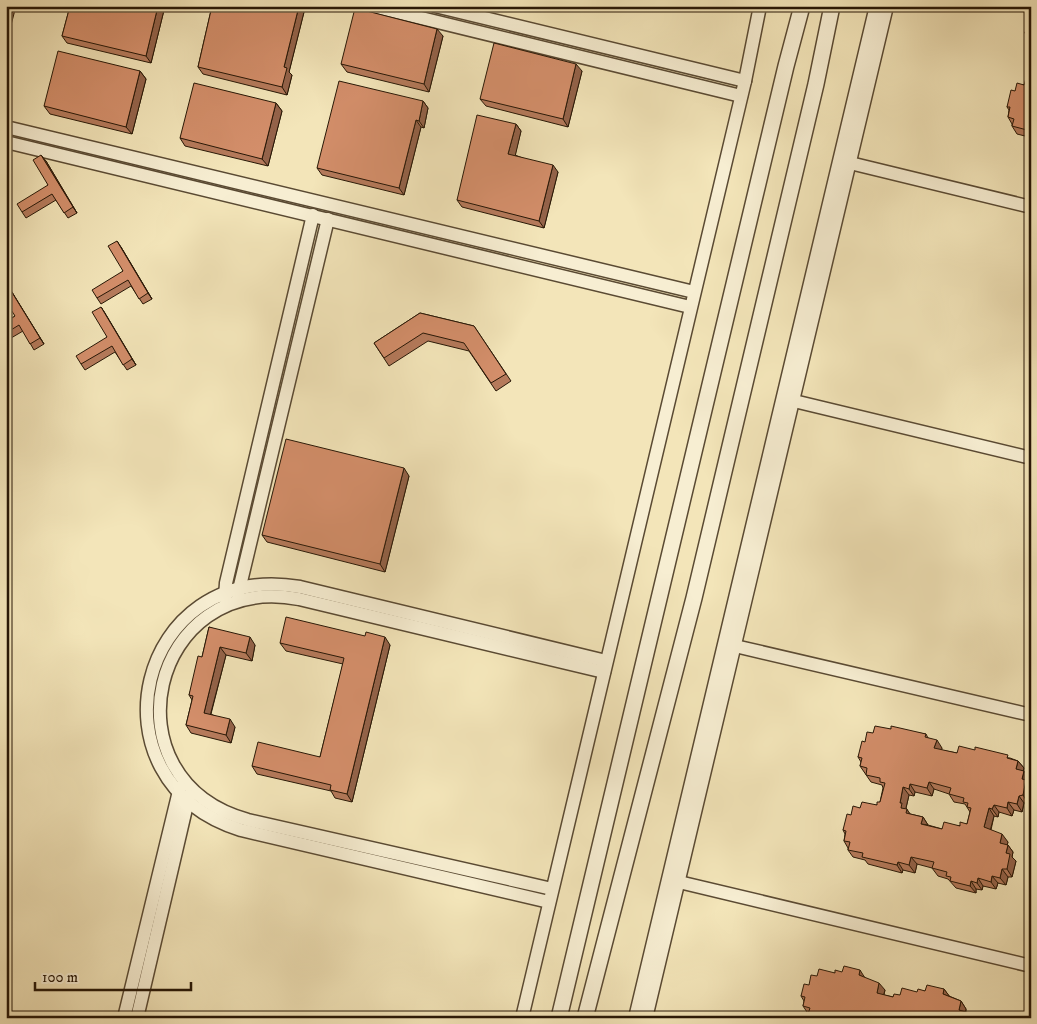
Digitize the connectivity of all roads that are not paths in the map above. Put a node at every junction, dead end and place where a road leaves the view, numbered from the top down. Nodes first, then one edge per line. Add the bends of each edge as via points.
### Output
1 (372, 6) edge
2 (435, 6) edge
3 (760, 6) edge
4 (802, 6) edge
5 (832, 6) edge
6 (876, 6) edge
7 (887, 6) edge
8 (466, 10) edge
9 (745, 81) junction
10 (741, 96) junction
11 (6, 127) edge
12 (6, 142) edge
13 (850, 163) junction
14 (1031, 207) edge
15 (314, 215) junction
16 (328, 219) junction
17 (306, 245) junction
18 (321, 248) junction
19 (694, 292) junction
20 (690, 307) junction
21 (794, 401) junction
22 (1031, 458) edge
23 (239, 588) junction
24 (225, 592) junction
25 (232, 604) junction
26 (736, 646) junction
27 (605, 666) junction
28 (1031, 715) edge
29 (186, 791) junction
30 (679, 882) junction
31 (550, 896) junction
32 (1031, 966) edge
33 (124, 1018) edge
34 (137, 1018) edge
35 (522, 1018) edge
36 (559, 1018) edge
37 (585, 1018) edge
38 (635, 1018) edge
39 (646, 1018) edge

1 - 10 street
2 - 8 street
3 - 9 street
4 - 36 street
5 - 37 street via 694,598
6 - 38 street
7 - 13 street
8 - 9 street
9 - 10 street
10 - 19 street
11 - 19 street
12 - 15 street
13 - 14 street
13 - 21 street
15 - 16 street
15 - 17 street
16 - 18 street
16 - 20 street
17 - 18 street
17 - 24 street
18 - 23 street
19 - 20 street
20 - 27 street
21 - 22 street
21 - 26 street
23 - 24 street
23 - 25 street
23 - 27 street via 269,584 300,587
24 - 25 street
24 - 29 street via 201,605 171,633 157,657 148,683 149,737 158,763
25 - 27 street via 262,597 287,597
25 - 29 street via 204,619 185,637 171,658 162,682 159,708 162,734
26 - 28 street
26 - 30 street
27 - 31 street
29 - 31 street via 236,817
29 - 33 street
29 - 34 street
30 - 32 street
30 - 39 street
31 - 35 street

